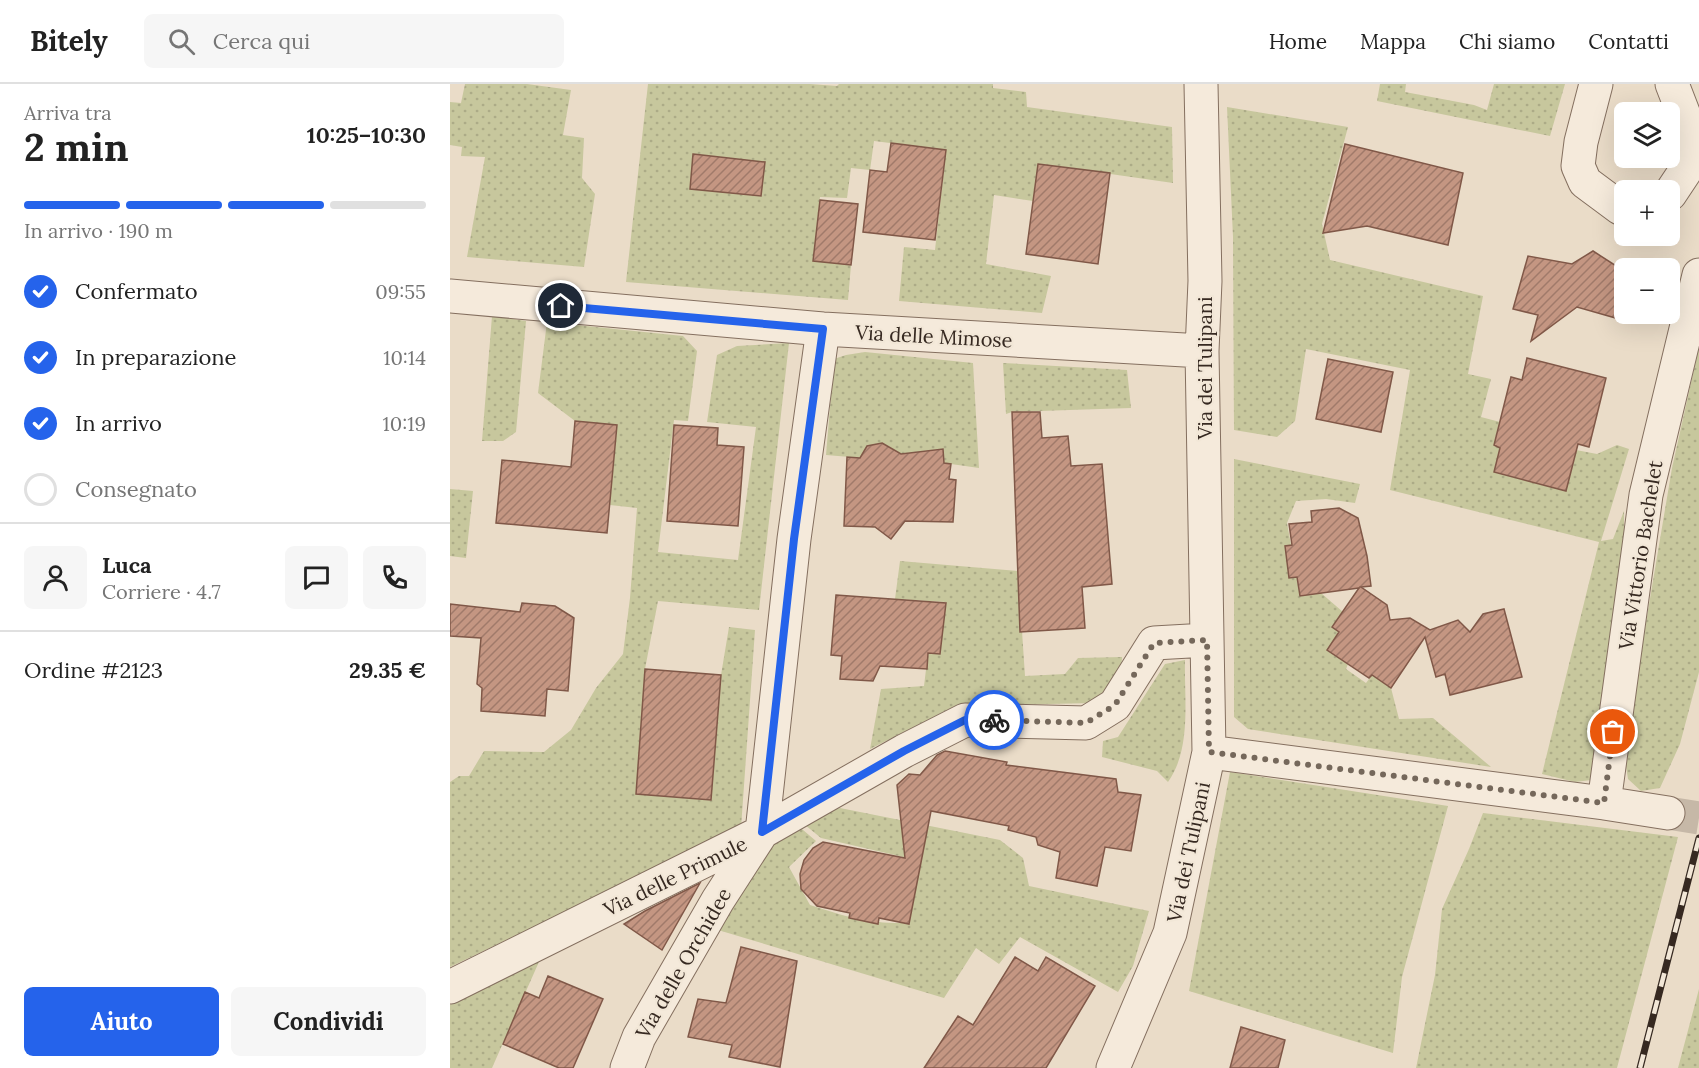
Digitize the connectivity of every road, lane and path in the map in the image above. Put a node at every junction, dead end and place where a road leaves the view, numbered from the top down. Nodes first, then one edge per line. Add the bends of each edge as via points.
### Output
1 (1201, 84) edge
2 (1596, 84) edge
3 (1672, 84) edge
4 (1696, 146) edge
5 (1679, 180) edge
6 (1614, 203) edge
7 (1699, 275) edge
8 (450, 296) edge
9 (823, 329) junction
10 (1202, 351) junction
11 (1207, 640) junction
12 (1209, 752) junction
13 (1604, 803) junction
14 (1668, 813) tunnel mouth
15 (762, 832) junction
16 (450, 987) edge
17 (627, 1068) edge
18 (1113, 1068) edge

1 - 10 street, Via dei Tulipani via 1205,281
2 - 6 street via 1578,166 1586,182
3 - 4 street
4 - 5 street
7 - 13 street, Via Vittorio Bachelet via 1646,495
8 - 9 street, Via delle Mimose
9 - 10 street, Via delle Mimose
9 - 15 street, Via delle Orchidee via 794,539
10 - 11 street, Via dei Tulipani
11 - 12 street, Via dei Tulipani
11 - 15 street, Via delle Primule via 1154,643 1115,705 1086,723 965,720
12 - 13 street
12 - 18 street, Via dei Tulipani via 1170,933
13 - 14 street
15 - 16 street, Via delle Primule
15 - 17 street, Via delle Orchidee via 645,1027

